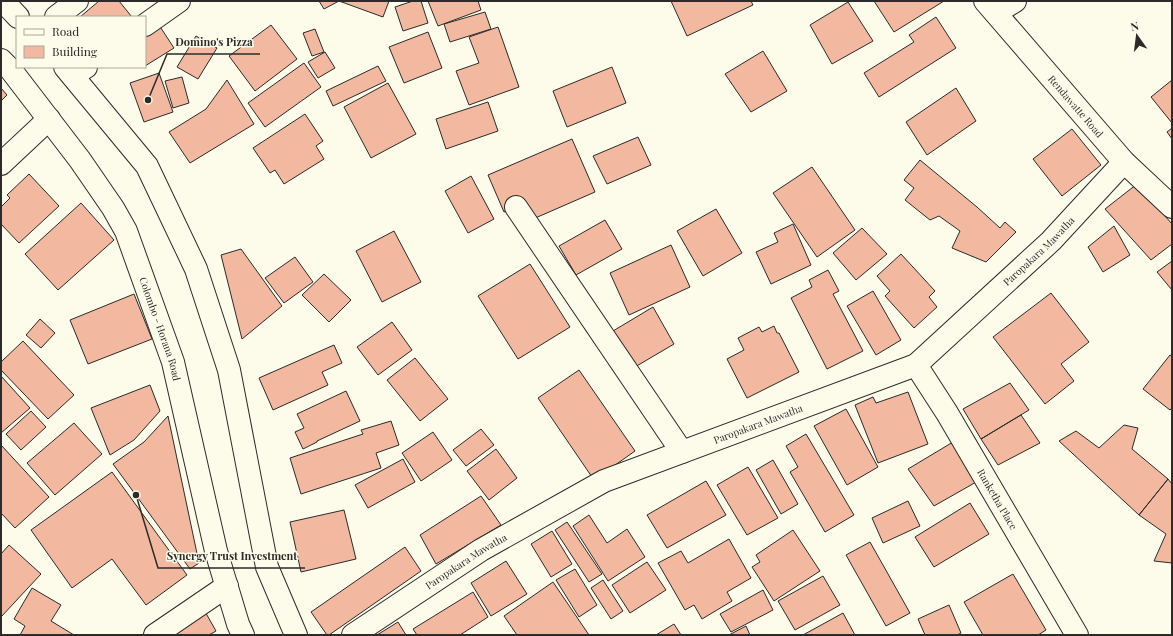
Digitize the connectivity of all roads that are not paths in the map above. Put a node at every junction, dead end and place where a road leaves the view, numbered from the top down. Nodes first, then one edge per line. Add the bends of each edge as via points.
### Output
1 (3, 1) edge
2 (77, 1) edge
3 (179, 1) edge
4 (1015, 1) edge
5 (991, 7) edge
6 (17, 16) edge
7 (57, 16) edge
8 (146, 24) edge
9 (1, 60) edge
10 (75, 70) edge
11 (50, 119) junction
12 (1124, 162) junction
13 (1, 164) edge
14 (1169, 197) edge
15 (516, 207) dead end
16 (916, 366) junction
17 (682, 452) junction
18 (227, 586) junction
19 (155, 635) edge
20 (242, 635) edge
21 (296, 635) edge
22 (353, 635) edge
23 (1077, 635) edge

1 - 6 street
2 - 7 street
3 - 8 street
4 - 5 street
5 - 12 street, Rendawatte Road
9 - 11 street, Colombo - Horana Road
10 - 21 street via 147,166 196,269 228,370 267,567
11 - 13 street
11 - 18 street, Colombo - Horana Road via 113,208 126,231 173,362 216,551
12 - 14 street, Rendawatte Road
12 - 16 street, Paropakara Mawatha via 1050,241
15 - 17 street
16 - 17 street, Paropakara Mawatha
16 - 23 street, Ranketha Place via 947,413
17 - 22 street, Paropakara Mawatha via 604,481 481,550
18 - 19 street
18 - 20 street, Colombo - Horana Road

